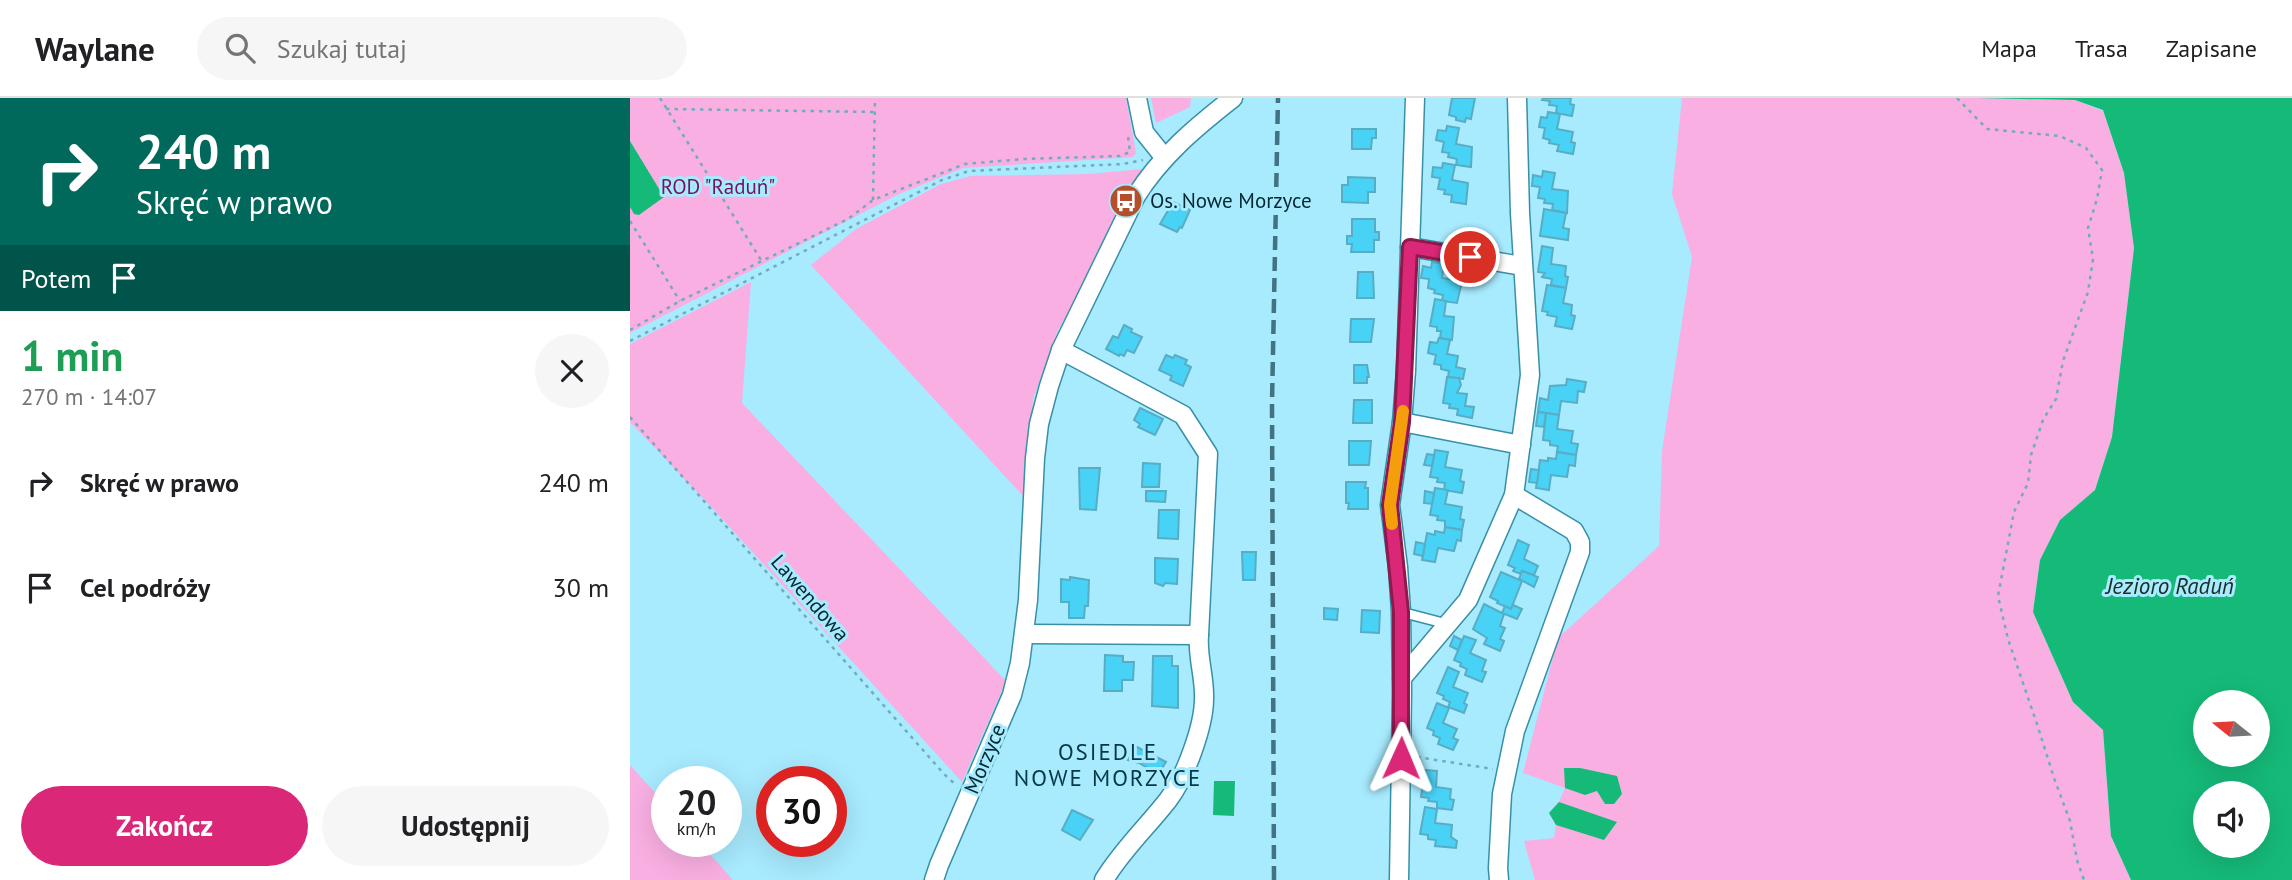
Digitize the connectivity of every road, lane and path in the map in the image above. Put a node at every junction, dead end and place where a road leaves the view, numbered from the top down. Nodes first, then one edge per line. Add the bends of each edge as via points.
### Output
1 (660, 98) edge
2 (875, 98) edge
3 (1137, 98) edge
4 (1233, 98) edge
5 (1415, 98) edge
6 (1517, 98) edge
7 (1957, 98) edge
8 (666, 109) junction
9 (875, 112) junction
10 (1126, 125) dead end
11 (1164, 157) junction
12 (873, 200) junction
13 (630, 221) edge
14 (1410, 247) junction
15 (761, 260) junction
16 (1522, 266) junction
17 (680, 301) junction
18 (630, 330) edge
19 (630, 341) edge
20 (1061, 350) junction
21 (630, 417) edge
22 (1402, 422) junction
23 (1521, 444) junction
24 (1514, 495) junction
25 (1401, 612) junction
26 (1448, 624) junction
27 (1025, 634) junction
28 (1199, 635) junction
29 (1402, 678) junction
30 (1401, 758) junction
31 (1507, 771) junction
32 (971, 794) junction
33 (934, 880) edge
34 (1104, 880) edge
35 (1399, 880) edge
36 (1499, 880) edge
37 (2084, 880) edge

1 - 8 path
2 - 9 path
3 - 11 street via 1144,132
4 - 11 street, Morzyce
5 - 14 street
6 - 16 street
7 - 37 path via 1987,129 2060,135 2086,148 2102,170 2088,228 2093,259 2088,292 2063,361 2056,399 2031,456 2028,483 2014,512 1998,596 2008,639 2070,821
8 - 9 path
8 - 15 path
9 - 12 path
10 - 12 path via 1130,152 1120,156 965,164
11 - 19 path via 1123,164 960,174
11 - 20 street, Morzyce via 1136,196
12 - 15 path via 848,219
13 - 17 path
14 - 16 street
14 - 22 street
15 - 17 path
16 - 23 street via 1530,375
17 - 18 path
20 - 27 street, Morzyce via 1038,435
20 - 28 street via 1183,415 1208,454
21 - 32 path, Lawendowa via 944,774
22 - 23 street
22 - 25 street via 1390,505
23 - 24 street
24 - 26 street via 1468,600
24 - 31 street via 1574,531 1580,552 1515,731
25 - 26 lane
25 - 29 street
26 - 29 street
27 - 28 street
27 - 32 street, Morzyce via 1012,695
28 - 34 street via 1205,700 1196,743 1170,798
29 - 30 street
30 - 31 path
30 - 35 street
31 - 36 street
32 - 33 street, Morzyce

